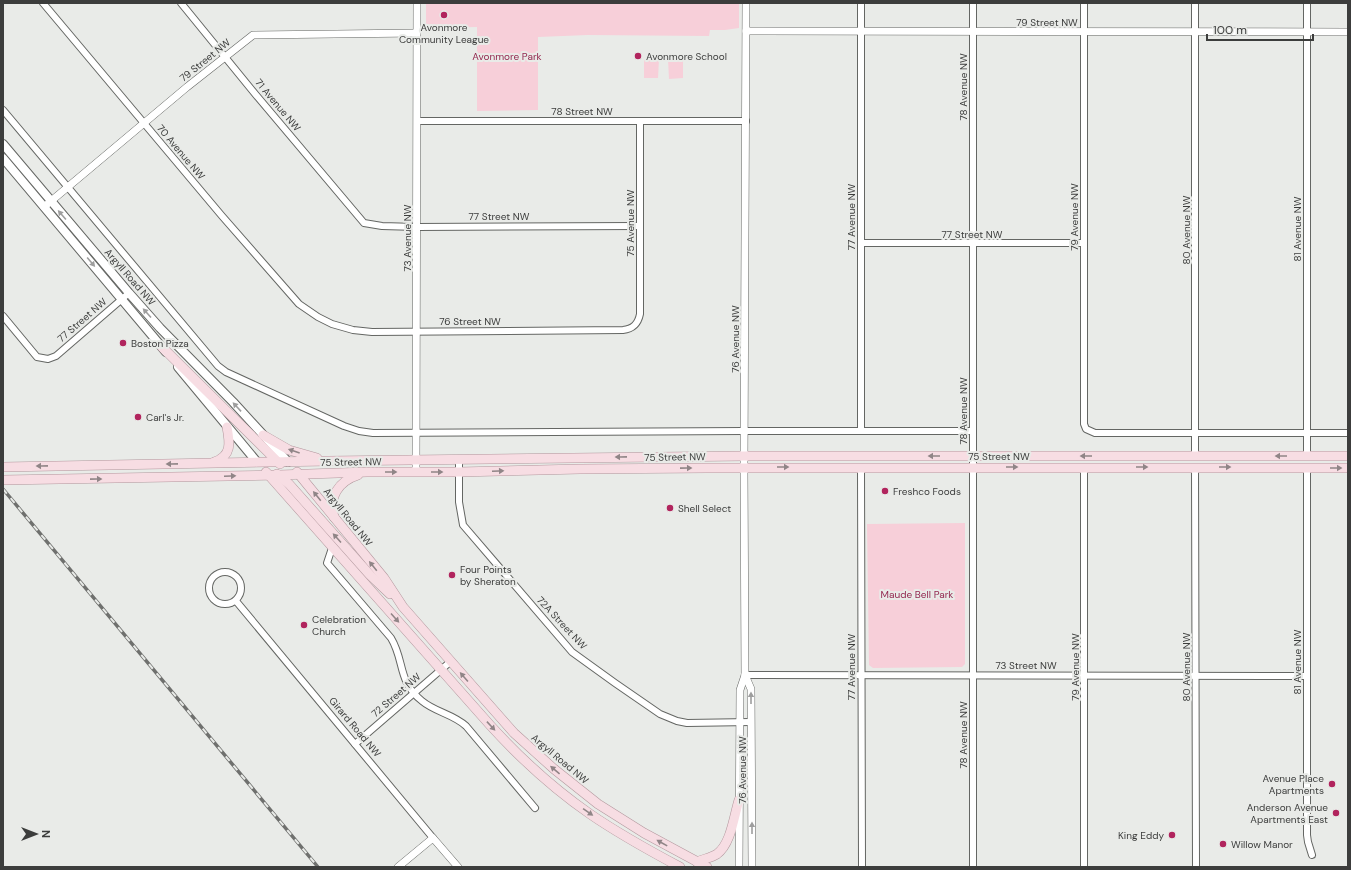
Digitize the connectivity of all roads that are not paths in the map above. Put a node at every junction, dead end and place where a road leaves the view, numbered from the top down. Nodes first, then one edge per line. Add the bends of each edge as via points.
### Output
1 (43, 3) edge
2 (181, 3) edge
3 (417, 3) edge
4 (746, 3) edge
5 (861, 3) edge
6 (972, 3) edge
7 (1084, 3) edge
8 (1196, 3) edge
9 (1306, 3) edge
10 (746, 31) junction
11 (860, 31) junction
12 (973, 32) junction
13 (1084, 32) junction
14 (1196, 32) junction
15 (1306, 32) junction
16 (1348, 32) edge
17 (417, 33) junction
18 (225, 56) junction
19 (3, 110) edge
20 (418, 121) junction
21 (640, 121) junction
22 (746, 121) junction
23 (143, 123) junction
24 (3, 144) edge
25 (3, 158) edge
26 (68, 187) junction
27 (47, 204) junction
28 (360, 219) joint
29 (640, 226) junction
30 (417, 227) junction
31 (1084, 243) junction
32 (861, 244) junction
33 (973, 244) junction
34 (129, 293) junction
35 (122, 299) junction
36 (307, 310) joint
37 (3, 316) edge
38 (636, 325) joint
39 (416, 332) junction
40 (162, 347) junction
41 (227, 427) junction
42 (744, 431) junction
43 (861, 431) junction
44 (973, 431) junction
45 (416, 433) junction
46 (1195, 433) junction
47 (1308, 433) junction
48 (1348, 433) edge
49 (263, 435) junction
50 (744, 456) junction
51 (973, 456) junction
52 (1195, 456) junction
53 (1308, 456) junction
54 (1348, 456) edge
55 (416, 460) junction
56 (459, 460) junction
57 (328, 461) junction
58 (257, 462) junction
59 (277, 462) junction
60 (288, 462) junction
61 (211, 463) junction
62 (3, 467) edge
63 (744, 467) junction
64 (861, 467) junction
65 (973, 467) junction
66 (1195, 467) junction
67 (1084, 468) junction
68 (1307, 468) junction
69 (1348, 468) edge
70 (367, 472) junction
71 (416, 472) junction
72 (459, 472) junction
73 (299, 474) junction
74 (268, 475) junction
75 (279, 475) junction
76 (3, 480) edge
77 (335, 518) junction
78 (332, 548) junction
79 (236, 601) junction
80 (403, 607) junction
81 (450, 662) junction
82 (440, 669) junction
83 (746, 675) junction
84 (862, 675) junction
85 (973, 675) junction
86 (1085, 675) junction
87 (1196, 675) junction
88 (1307, 676) junction
89 (414, 693) junction
90 (751, 722) junction
91 (739, 723) junction
92 (355, 744) junction
93 (739, 800) junction
94 (535, 808) dead end
95 (433, 838) junction
96 (1312, 855) dead end
97 (697, 862) junction
98 (398, 867) edge
99 (458, 867) edge
100 (680, 867) edge
101 (707, 867) edge
102 (739, 867) edge
103 (752, 867) edge
104 (862, 867) edge
105 (973, 867) edge
106 (1084, 867) edge
107 (1196, 867) edge

1 - 23 street, 70 Avenue NW
2 - 18 street, 71 Avenue NW
3 - 17 street, 73 Avenue NW
4 - 10 street, 76 Avenue NW
5 - 11 street, 77 Avenue NW
6 - 12 street, 78 Avenue NW
7 - 13 street, 79 Avenue NW
8 - 14 street, 80 Avenue NW
9 - 15 street, 81 Avenue NW
10 - 11 street, 79 Street NW
10 - 22 street, 76 Avenue NW
11 - 12 street, 79 Street NW
11 - 32 street, 77 Avenue NW
12 - 13 street, 79 Street NW
12 - 33 street, 78 Avenue NW
13 - 14 street, 79 Street NW
13 - 31 street, 79 Avenue NW
14 - 15 street, 79 Street NW
14 - 46 street, 80 Avenue NW
15 - 16 street, 79 Street NW
15 - 47 street, 81 Avenue NW
17 - 18 street, 79 Street NW via 253,34
17 - 20 street, 73 Avenue NW
18 - 23 street, 79 Street NW
18 - 28 street, 71 Avenue NW
19 - 26 street, Argyll Road NW
20 - 21 street, 78 Street NW
20 - 30 street, 73 Avenue NW
21 - 22 street, 78 Street NW
21 - 29 street, 75 Avenue NW
22 - 42 street, 76 Avenue NW
23 - 26 street, 79 Street NW
23 - 36 street, 70 Avenue NW via 290,294
24 - 27 main road, Argyll Road NW
25 - 27 main road, Argyll Road NW
26 - 27 street, 79 Street NW
26 - 45 street, Argyll Road NW via 214,363 226,372 355,430 369,433
34 -> 27 main road, Argyll Road NW
27 -> 35 main road, Argyll Road NW
28 - 30 street, 77 Street NW via 373,225
29 - 30 street, 77 Street NW
29 - 38 street, 75 Avenue NW via 640,314
30 - 39 street, 73 Avenue NW
31 - 33 street, 77 Street NW
31 - 46 street, 79 Avenue NW via 1084,424 1087,431
32 - 33 street, 77 Street NW
32 - 43 street, 77 Avenue NW
33 - 44 street, 78 Avenue NW
34 - 35 street, 77 Street NW
49 -> 34 main road, Argyll Road NW
35 - 37 street, 77 Street NW via 56,356 48,359 37,357
35 - 40 main road, Argyll Road NW
36 - 39 street, 76 Street NW via 332,324 353,330
38 - 39 street, 76 Street NW via 624,330
39 - 45 street, 73 Avenue NW
40 - 41 main road, Argyll Road NW
40 - 59 main road
41 - 58 main road, Argyll Road NW
41 - 61 main road via 227,454 221,460
42 - 43 street
42 - 45 street
42 - 50 street, 76 Avenue NW
43 - 44 street
44 - 51 street, 78 Avenue NW
45 - 55 street, 73 Avenue NW
46 - 47 street
46 - 52 street, 80 Avenue NW
47 - 48 street
47 - 53 street, 81 Avenue NW
57 -> 49 main road via 289,450
49 - 60 main road, Argyll Road NW
51 -> 50 main road, 75 Street NW
50 -> 56 main road, 75 Street NW
50 - 63 street, 76 Avenue NW
52 -> 51 main road, 75 Street NW
51 - 65 street, 78 Avenue NW
53 -> 52 main road, 75 Street NW
53 - 54 main road, 75 Street NW
55 - 56 main road, 75 Street NW
55 - 57 main road, 75 Street NW
55 - 71 street, 73 Avenue NW
56 - 72 street, 72A Street NW
57 - 60 main road, 75 Street NW
58 - 59 main road, 75 Street NW
58 - 61 main road, 75 Street NW
58 - 74 main road, Argyll Road NW
58 - 75 main road
59 - 60 main road, 75 Street NW
59 - 73 main road
60 - 73 main road, Argyll Road NW
61 -> 62 main road, 75 Street NW
63 -> 64 main road, 75 Street NW
72 -> 63 main road, 75 Street NW
63 - 83 street, 76 Avenue NW
64 - 65 main road, 75 Street NW
64 - 84 street, 77 Avenue NW
65 -> 67 main road, 75 Street NW
65 - 85 street, 78 Avenue NW
67 -> 66 main road, 75 Street NW
66 -> 68 main road, 75 Street NW
66 - 87 street, 80 Avenue NW
67 - 86 street, 79 Avenue NW
68 -> 69 main road, 75 Street NW
68 - 88 street, 81 Avenue NW
70 -> 71 main road, 75 Street NW
70 - 73 main road, 75 Street NW
70 - 77 main road via 344,481 336,491 332,503
71 -> 72 main road, 75 Street NW
72 - 91 street, 72A Street NW via 459,502 463,525 572,652 668,718 682,723
73 - 75 main road, 75 Street NW
77 -> 73 main road, Argyll Road NW
74 - 75 main road, 75 Street NW
76 -> 74 main road, 75 Street NW
74 - 78 main road, Argyll Road NW
80 -> 75 main road via 370,575
80 -> 77 main road, Argyll Road NW via 384,578
78 -> 82 main road, Argyll Road NW
78 - 89 street via 327,564 391,638 397,649 405,680
79 - 79 street via 242,591 240,580 231,573 216,575 209,588 212,598 223,604
79 - 92 street, Girard Road NW
80 - 81 main road, Argyll Road NW
81 - 82 street, 72 Street NW
97 -> 81 main road, Argyll Road NW via 598,804 554,769 514,733
82 - 89 street, 72 Street NW
82 -> 100 main road, Argyll Road NW via 507,743 575,803 612,828
83 - 84 street, 73 Street NW
90 -> 83 street, 76 Avenue NW via 751,689
83 - 91 street, 76 Avenue NW via 740,690
84 - 85 street, 73 Street NW
84 - 104 street, 77 Avenue NW
85 - 86 street, 73 Street NW
85 - 105 street, 78 Avenue NW
86 - 87 street, 73 Street NW
86 - 106 street, 79 Avenue NW
87 - 88 street, 73 Street NW
87 - 107 street, 80 Avenue NW
88 - 96 street, 81 Avenue NW via 1307,835
89 - 92 street, 72 Street NW
89 - 94 street via 426,704 456,718 466,726
90 - 91 street, 72A Street NW
103 -> 90 street, 76 Avenue NW
91 - 93 street, 76 Avenue NW
92 - 95 street, Girard Road NW
93 - 97 main road via 727,842 717,854
93 - 102 street, 76 Avenue NW
95 - 98 street
95 - 99 street, Girard Road NW
97 - 101 main road, Argyll Road NW

